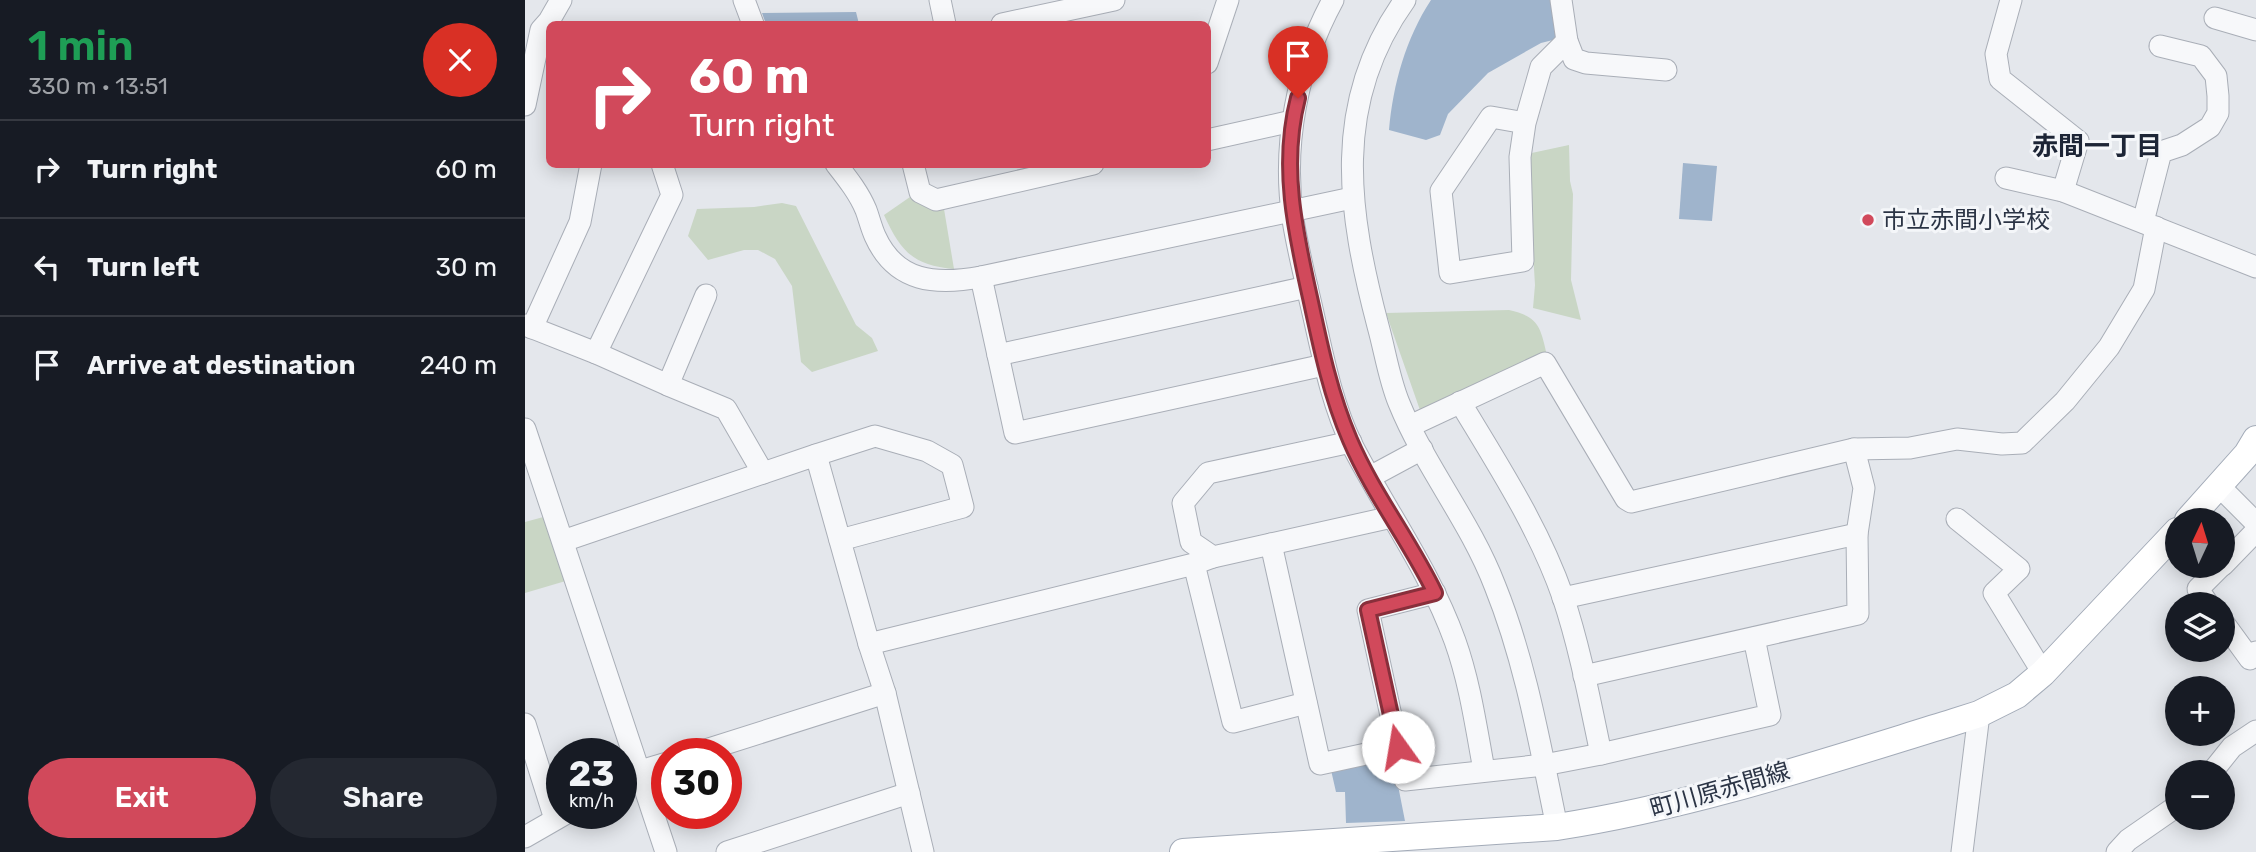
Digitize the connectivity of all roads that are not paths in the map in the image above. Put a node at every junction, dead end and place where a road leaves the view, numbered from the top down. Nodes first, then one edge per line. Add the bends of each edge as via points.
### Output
1 (561, 0) edge
2 (744, 0) edge
3 (940, 0) edge
4 (1114, 0) edge
5 (1224, 0) edge
6 (1333, 0) edge
7 (1405, 0) edge
8 (1561, 0) edge
9 (2011, 0) edge
10 (1025, 9) edge
11 (2215, 19) dead end
12 (752, 21) edge
13 (944, 21) edge
14 (1007, 21) edge
15 (533, 28) edge
16 (2256, 30) edge
17 (1567, 41) junction
18 (2160, 46) dead end
19 (1211, 48) edge
20 (543, 58) edge
21 (1666, 70) dead end
22 (525, 106) edge
23 (1292, 121) junction
24 (1525, 123) junction
25 (1211, 139) edge
26 (590, 168) edge
27 (663, 168) edge
28 (839, 168) edge
29 (914, 168) edge
30 (1076, 168) edge
31 (2006, 178) dead end
32 (2063, 191) junction
33 (1352, 198) junction
34 (1292, 209) junction
35 (2150, 224) junction
36 (2256, 267) edge
37 (981, 277) junction
38 (1307, 287) junction
39 (706, 295) dead end
40 (529, 327) edge
41 (597, 353) junction
42 (998, 355) junction
43 (1324, 365) junction
44 (668, 384) junction
45 (1460, 402) junction
46 (1410, 426) junction
47 (525, 429) edge
48 (2256, 439) edge
49 (1351, 442) junction
50 (1422, 449) junction
51 (1854, 449) junction
52 (817, 456) junction
53 (764, 473) junction
54 (1370, 477) junction
55 (2219, 486) junction
56 (2199, 508) edge
57 (1392, 517) junction
58 (1957, 519) dead end
59 (2256, 523) edge
60 (2256, 531) edge
61 (1857, 534) junction
62 (840, 540) junction
63 (563, 541) junction
64 (1271, 544) junction
65 (2165, 544) edge
66 (2235, 552) edge
67 (1203, 561) junction
68 (2210, 578) edge
69 (2200, 592) edge
70 (1435, 593) junction
71 (1563, 598) junction
72 (1754, 638) junction
73 (2235, 638) edge
74 (869, 644) junction
75 (2256, 652) edge
76 (2043, 673) junction
77 (1584, 676) junction
78 (885, 693) junction
79 (1306, 703) junction
80 (1979, 714) junction
81 (525, 724) edge
82 (2256, 731) edge
83 (742, 738) edge
84 (1398, 747) junction
85 (1601, 754) junction
86 (2222, 760) edge
87 (1544, 765) junction
88 (651, 767) edge
89 (1484, 770) junction
90 (640, 771) junction
91 (637, 773) edge
92 (546, 780) edge
93 (909, 793) junction
94 (2165, 814) edge
95 (546, 825) edge
96 (1557, 827) junction
97 (525, 836) edge
98 (666, 852) edge
99 (727, 852) edge
100 (923, 852) edge
101 (1183, 852) edge
102 (1962, 852) edge
103 (2117, 852) edge

1 - 15 street
2 - 12 street
3 - 13 street
4 - 10 street
5 - 19 street
6 - 23 street via 1310,52
7 - 33 street via 1379,46 1356,115
8 - 17 street
9 - 32 street via 1996,54 2000,79 2077,141
10 - 14 street
11 - 16 street
15 - 20 street
17 - 21 street via 1574,59 1586,63
17 - 24 street via 1541,67
18 - 35 street via 2201,56 2209,65 2216,76 2218,113 2203,132 2161,152
20 - 22 street
23 - 25 street
23 - 34 street
24 - 24 street via 1491,117 1441,191 1450,273 1523,261 1520,168
26 - 40 street via 580,222
27 - 41 street via 672,195
28 - 37 street via 865,208 882,248 897,265 937,282
29 - 30 street via 920,192 936,200
31 - 32 street
32 - 35 street
33 - 34 street
33 - 46 street via 1370,293 1398,401
34 - 37 street
34 - 38 street
35 - 36 street
35 - 51 street via 2144,289 2109,347 2065,401 2022,443 1957,439 1910,448
37 - 42 street
38 - 42 street
38 - 43 street
39 - 44 street
40 - 41 street
41 - 44 street
42 - 43 street via 1015,433
43 - 49 street
44 - 53 street via 726,409
45 - 46 street
45 - 51 street via 1545,363 1631,502
45 - 71 street via 1532,527
46 - 50 street
47 - 63 street
48 - 55 main road
49 - 54 street
49 - 67 street via 1208,473 1183,503 1191,542
50 - 54 street
50 - 87 street via 1495,583 1519,656
51 - 61 street via 1864,488
52 - 53 street
52 - 62 street
52 - 62 street via 875,436 927,451 952,465 963,507
53 - 63 street
54 - 57 street
55 - 56 main road
55 - 59 street
57 - 64 street
57 - 70 street
58 - 76 street via 2019,569 1994,593
60 - 66 street
61 - 71 street
61 - 72 street via 1858,614
62 - 74 street
63 - 90 street
64 - 67 street
64 - 79 street
65 - 76 main road, 町川原赤間線
67 - 74 street
67 - 79 street via 1233,722
68 - 69 street
70 - 84 street via 1368,610
70 - 89 street via 1469,692
71 - 77 street
72 - 77 street
72 - 85 street via 1770,715
73 - 75 street via 2250,659
74 - 78 street
76 - 80 main road, 町川原赤間線 via 2017,695
77 - 85 street
78 - 83 street
78 - 93 street
79 - 84 street via 1320,764
80 - 96 main road, 町川原赤間線 via 1660,808
80 - 102 street
81 - 92 street
82 - 86 street
84 - 89 street via 1405,780
85 - 87 street
87 - 89 street
87 - 96 street
88 - 90 street
90 - 91 street
90 - 98 street
93 - 99 street
93 - 100 street
94 - 103 street
95 - 97 street
96 - 101 main road, 町川原赤間線

